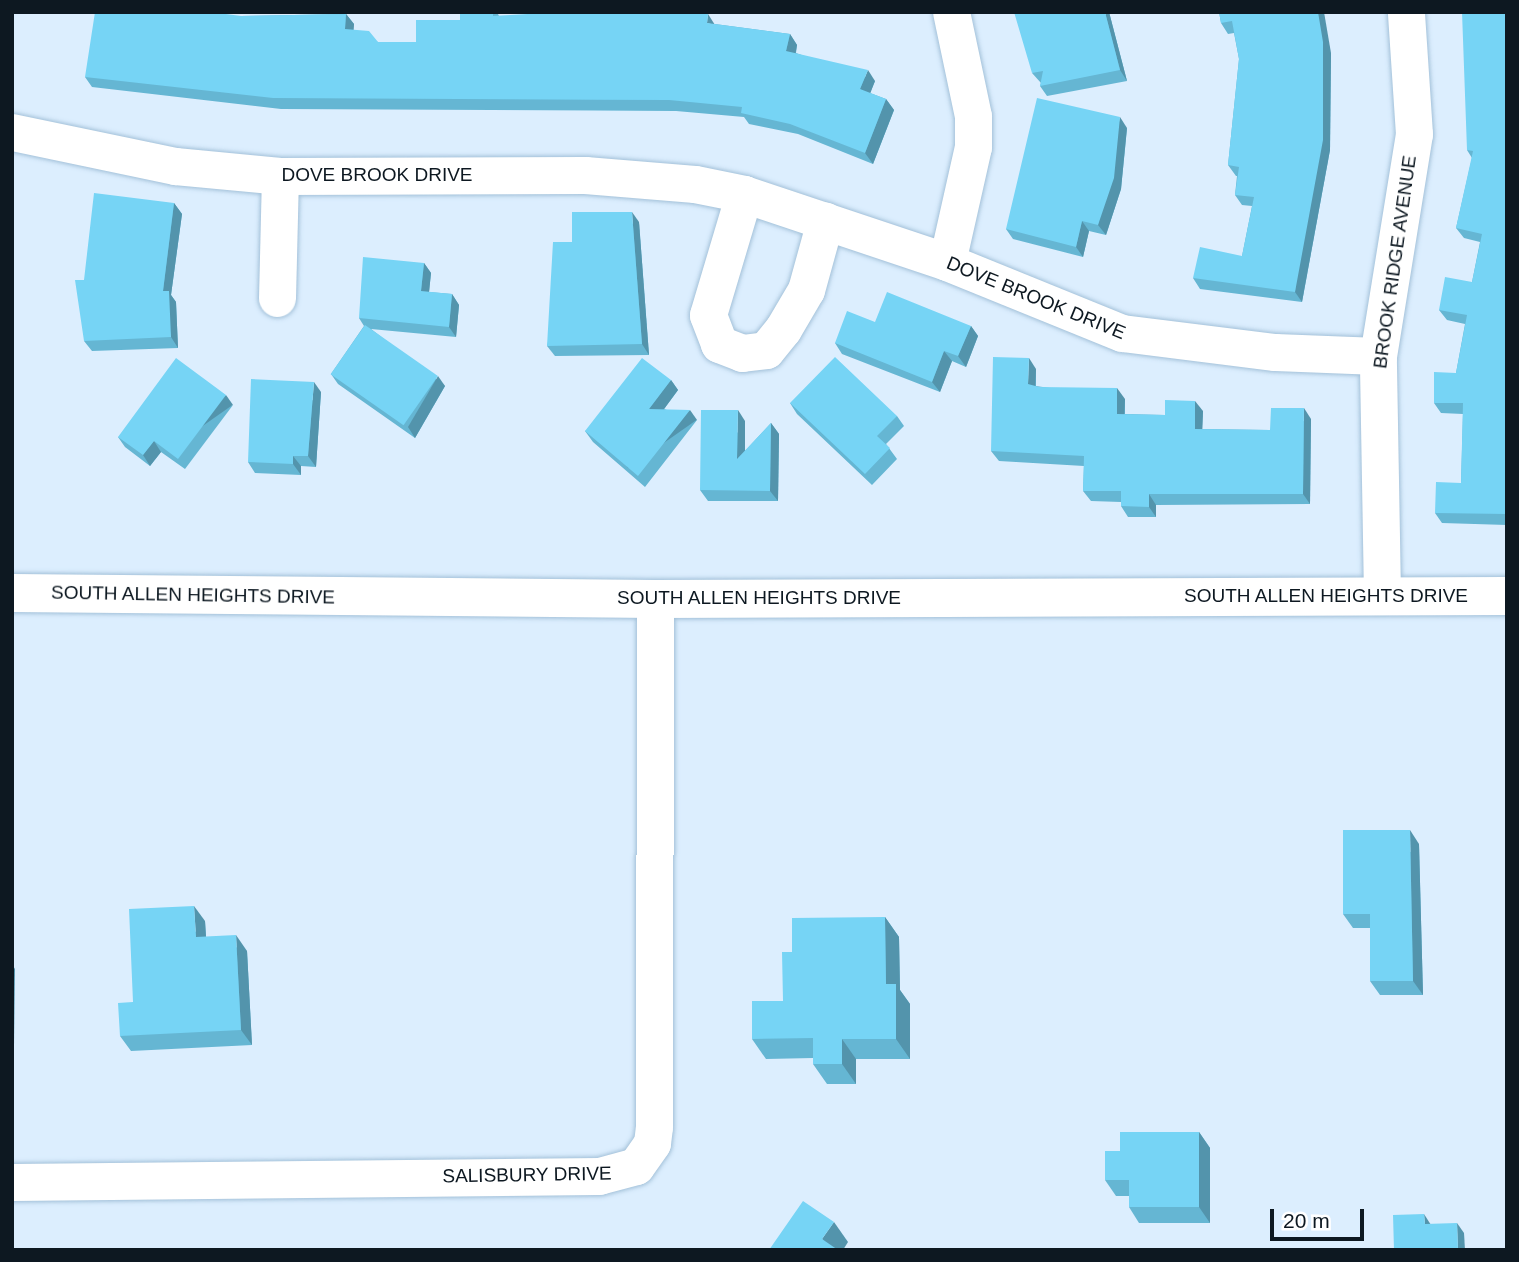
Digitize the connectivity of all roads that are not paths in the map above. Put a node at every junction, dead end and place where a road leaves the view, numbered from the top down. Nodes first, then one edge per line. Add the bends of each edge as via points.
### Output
1 (951, 12) edge
2 (1406, 12) edge
3 (12, 132) edge
4 (280, 176) junction
5 (744, 194) junction
6 (825, 221) junction
7 (947, 262) junction
8 (277, 298) dead end
9 (1378, 356) junction
10 (12, 593) edge
11 (1382, 596) junction
12 (1507, 596) edge
13 (655, 599) junction
14 (12, 1182) edge

1 - 7 street via 973,116 973,148
2 - 9 street, BROOK RIDGE AVENUE via 1414,134
3 - 4 street, DOVE BROOK DRIVE via 175,166
4 - 5 street, DOVE BROOK DRIVE via 585,175
4 - 8 street
5 - 6 street, DOVE BROOK DRIVE
5 - 6 street via 708,315 719,344 742,353 766,350 783,330 806,290
6 - 7 street, DOVE BROOK DRIVE
7 - 9 street, DOVE BROOK DRIVE via 1148,340
9 - 11 street, BROOK RIDGE AVENUE
10 - 13 main road, SOUTH ALLEN HEIGHTS DRIVE
11 - 12 main road, SOUTH ALLEN HEIGHTS DRIVE
11 - 13 main road, SOUTH ALLEN HEIGHTS DRIVE
13 - 14 street, SALISBURY DRIVE via 654,1127 652,1143 636,1166 613,1176

